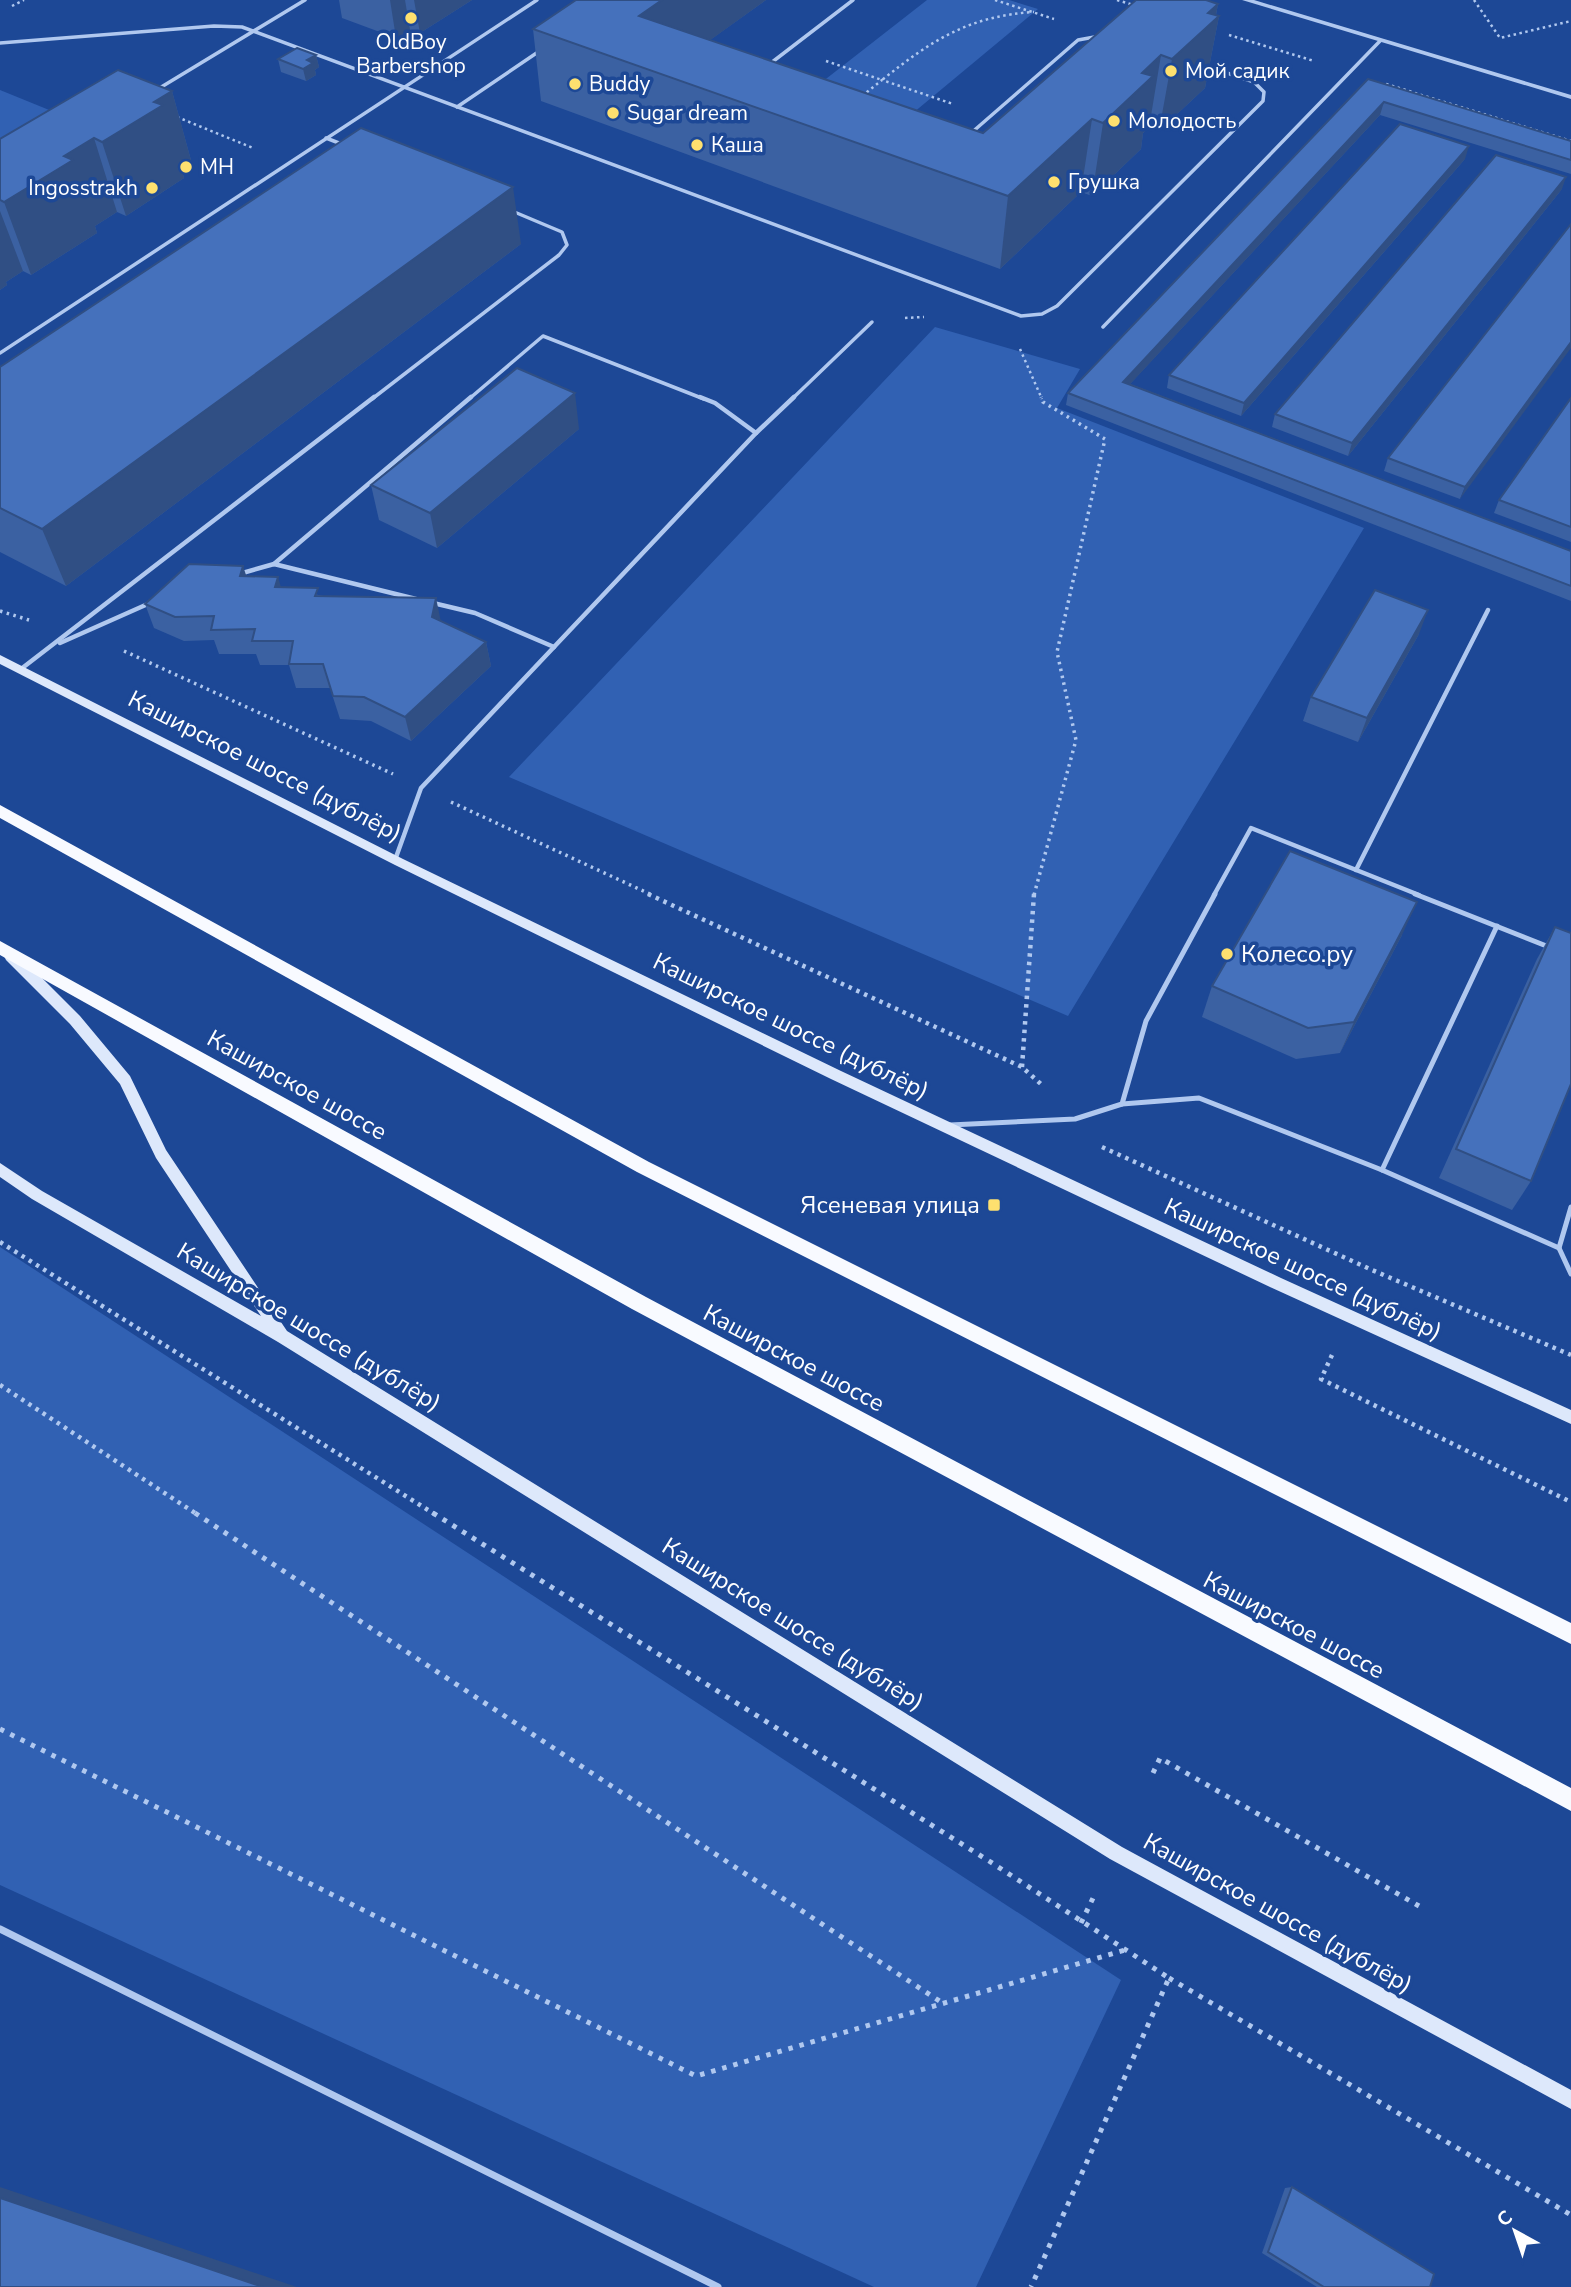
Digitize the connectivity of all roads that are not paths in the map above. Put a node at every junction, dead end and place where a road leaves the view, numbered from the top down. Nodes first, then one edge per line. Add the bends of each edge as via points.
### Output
1 (305, 0) edge
2 (537, 0) edge
3 (853, 0) edge
4 (1246, 0) edge
5 (253, 31) junction
6 (1102, 36) edge
7 (1380, 41) junction
8 (0, 43) edge
9 (548, 46) dead end
10 (1201, 65) edge
11 (762, 69) edge
12 (404, 88) junction
13 (1571, 97) edge
14 (137, 101) edge
15 (457, 107) junction
16 (326, 138) junction
17 (964, 139) edge
18 (348, 147) edge
19 (506, 209) dead end
20 (872, 322) dead end
21 (1103, 327) dead end
22 (0, 353) edge
23 (756, 433) junction
24 (274, 564) junction
25 (226, 578) edge
26 (155, 601) edge
27 (1488, 610) dead end
28 (554, 647) junction
29 (50, 648) junction
30 (0, 659) edge
31 (22, 669) junction
32 (0, 811) edge
33 (395, 860) junction
34 (1356, 870) junction
35 (1497, 926) junction
36 (2, 948) edge
37 (1559, 951) edge
38 (1122, 1104) junction
39 (1076, 1119) joint
40 (940, 1126) junction
41 (0, 1170) edge
42 (1382, 1170) junction
43 (1571, 1208) edge
44 (1559, 1248) junction
45 (1571, 1274) edge
46 (282, 1337) junction
47 (1571, 1417) edge
48 (1571, 1634) edge
49 (1571, 1800) edge
50 (0, 1929) edge
51 (1571, 2100) edge
52 (718, 2287) edge

1 - 5 lane
2 - 12 lane
3 - 11 lane
4 - 7 street
5 - 8 lane via 214,26
5 - 12 lane
5 - 14 lane
6 - 17 lane via 1078,40
7 - 13 street
7 - 21 lane
9 - 15 lane
10 - 15 lane via 1254,82 1264,92 1263,101 1057,306 1028,317
12 - 15 lane
12 - 16 lane
16 - 18 lane
16 - 22 lane
19 - 29 lane via 562,232 567,244 559,255
20 - 23 lane
23 - 24 lane via 715,403 543,336
23 - 28 lane
24 - 25 lane
24 - 28 lane via 475,613
26 - 29 lane
27 - 34 lane
28 - 33 lane via 421,788
29 - 31 lane
30 - 31 main road, Каширское шоссе (дублёр)
31 - 33 main road, Каширское шоссе (дублёр)
32 - 48 main road via 643,1167
33 - 40 main road, Каширское шоссе (дублёр)
34 - 35 lane
34 - 38 lane via 1251,828 1146,1021
35 - 37 lane
35 - 42 lane
36 - 46 main road via 75,1020 125,1080 161,1154
36 - 49 main road, Каширское шоссе via 639,1304
38 - 39 lane
38 - 42 lane via 1199,1098
39 - 40 lane
40 - 47 main road, Каширское шоссе (дублёр) via 1350,1319
41 - 46 main road, Каширское шоссе (дублёр)
42 - 44 lane
43 - 44 lane
44 - 45 lane
46 - 51 main road, Каширское шоссе (дублёр) via 1116,1853
50 - 52 lane

